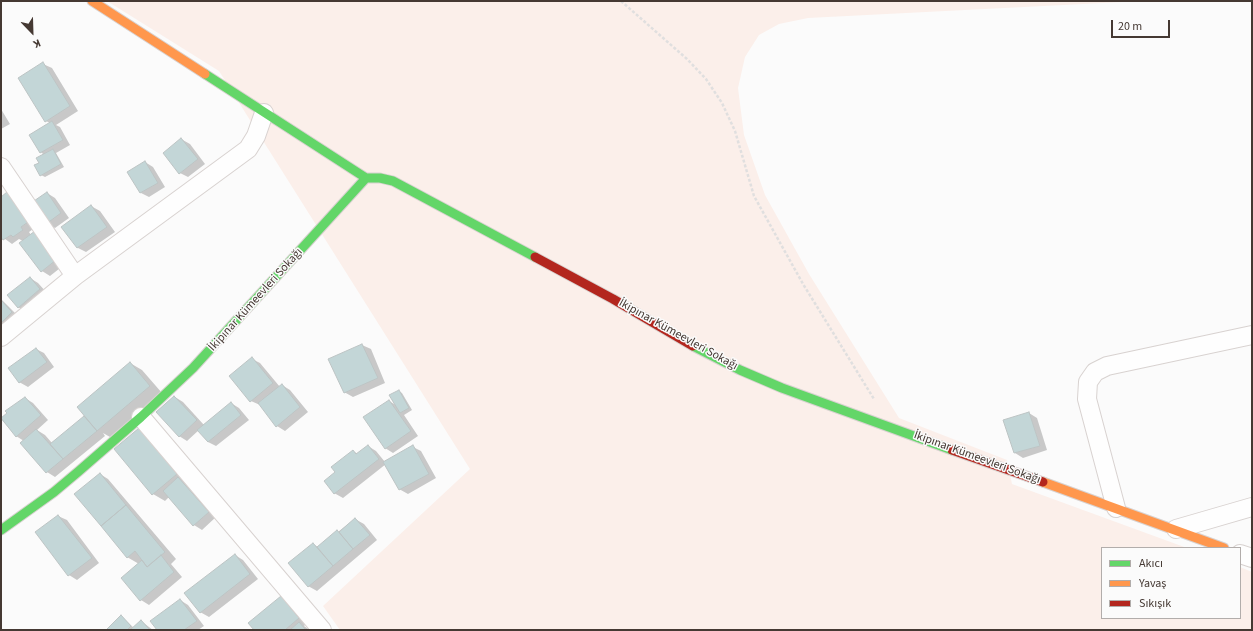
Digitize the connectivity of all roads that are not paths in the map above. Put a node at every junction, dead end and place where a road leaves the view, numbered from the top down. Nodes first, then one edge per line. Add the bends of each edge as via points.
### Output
1 (92, 1) edge
2 (264, 113) junction
3 (1, 167) edge
4 (366, 178) junction
5 (74, 276) junction
6 (1252, 335) edge
7 (1, 337) edge
8 (141, 417) junction
9 (1252, 506) edge
10 (1116, 508) junction
11 (1176, 529) junction
12 (1, 530) edge
13 (1221, 547) edge
14 (1241, 554) edge
15 (1252, 558) edge
16 (322, 630) edge

1 - 2 street, İkipınar Kümeevleri Sokağı
2 - 4 street, İkipınar Kümeevleri Sokağı
2 - 5 street via 256,136 248,149
3 - 5 street
4 - 8 street, İkipınar Kümeevleri Sokağı via 241,318
4 - 10 street, İkipınar Kümeevleri Sokağı via 393,181 416,192 740,370 782,388
5 - 7 street
6 - 10 street via 1107,366 1095,372 1088,382 1087,399
8 - 12 street, İkipınar Kümeevleri Sokağı via 54,492
8 - 16 street
9 - 11 street
10 - 11 street, İkipınar Kümeevleri Sokağı
11 - 13 street, İkipınar Kümeevleri Sokağı
14 - 15 street

